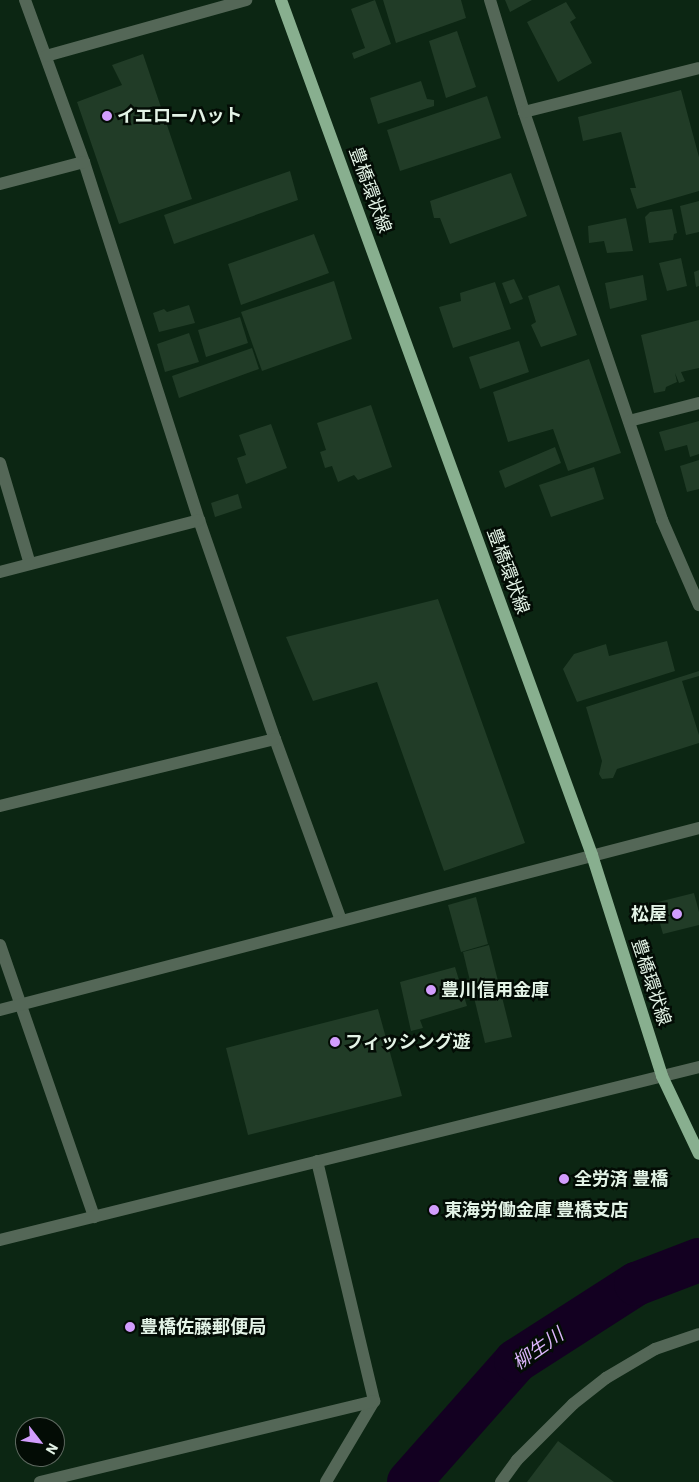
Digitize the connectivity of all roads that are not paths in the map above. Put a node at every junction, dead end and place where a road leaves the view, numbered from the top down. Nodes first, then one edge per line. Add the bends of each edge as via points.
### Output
1 (25, 0) edge
2 (246, 0) edge
3 (281, 0) edge
4 (490, 0) edge
5 (46, 56) junction
6 (699, 68) edge
7 (524, 112) junction
8 (84, 162) junction
9 (0, 184) edge
10 (699, 404) edge
11 (629, 421) junction
12 (0, 463) edge
13 (199, 520) junction
14 (30, 564) junction
15 (0, 572) edge
16 (699, 605) edge
17 (275, 739) junction
18 (0, 806) edge
19 (699, 828) edge
20 (592, 855) junction
21 (341, 920) junction
22 (0, 945) edge
23 (20, 1005) junction
24 (0, 1010) edge
25 (699, 1067) edge
26 (662, 1076) junction
27 (699, 1154) edge
28 (317, 1161) junction
29 (94, 1217) junction
30 (0, 1240) edge
31 (699, 1334) edge
32 (374, 1401) junction
33 (40, 1482) edge
34 (326, 1482) edge
35 (501, 1482) edge

1 - 5 street
2 - 5 street
3 - 20 main road, 豊橋環状線
4 - 7 street
5 - 8 street
6 - 7 street
7 - 11 street
8 - 9 street
8 - 13 street
10 - 11 street
11 - 16 street via 662,520
12 - 14 street
13 - 14 street
13 - 17 street
14 - 15 street
17 - 18 street
17 - 21 street
19 - 20 street
20 - 21 street
20 - 26 main road, 豊橋環状線
21 - 23 street
22 - 23 street
23 - 24 street
23 - 29 street
25 - 26 street
26 - 27 main road, 豊橋環状線
26 - 28 street
28 - 29 street
28 - 32 street
29 - 30 street
31 - 35 street via 655,1349 606,1378 573,1404 517,1460
32 - 33 street
32 - 34 street

